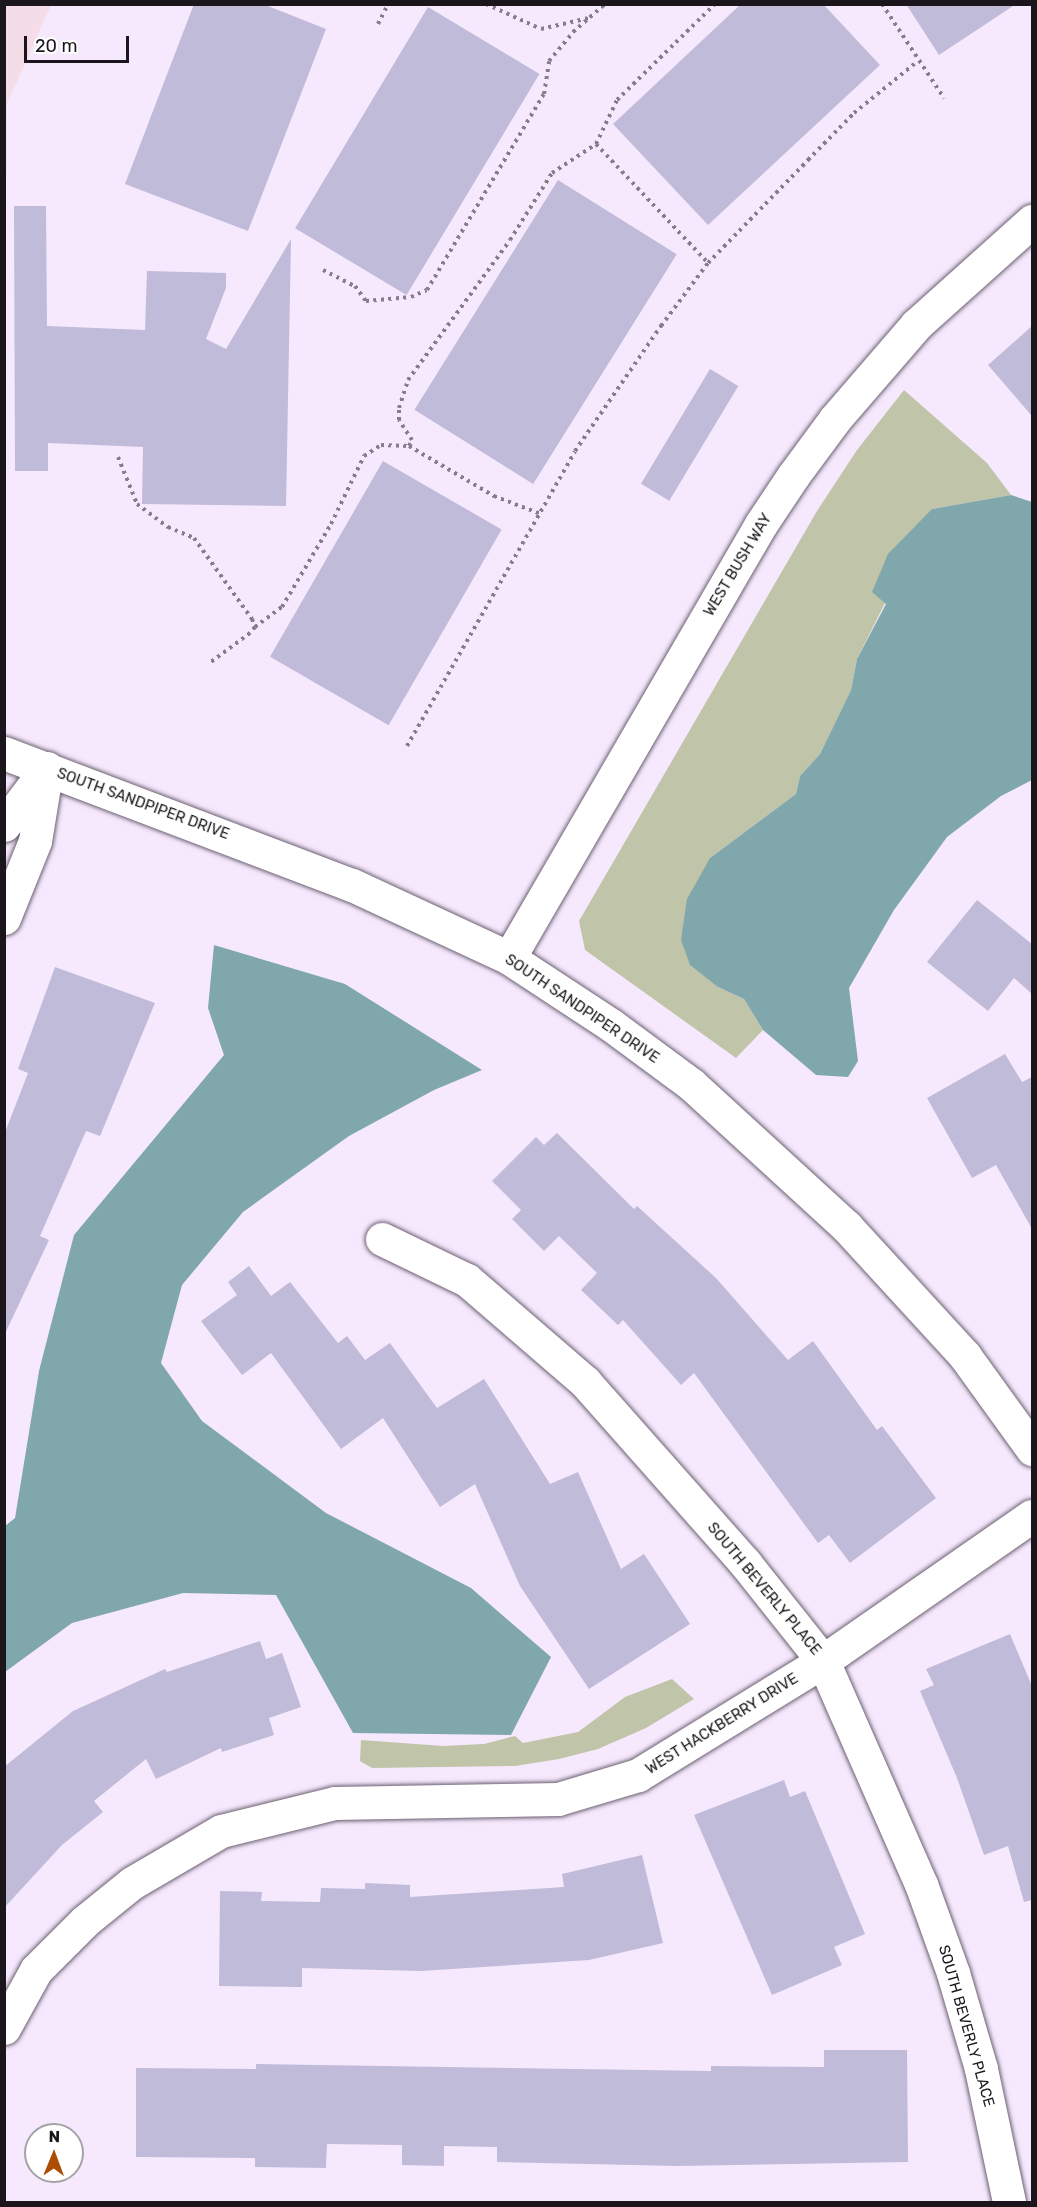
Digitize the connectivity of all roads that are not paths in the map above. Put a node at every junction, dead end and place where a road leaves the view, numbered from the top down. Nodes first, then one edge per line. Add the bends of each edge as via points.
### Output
1 (1032, 221) edge
2 (4, 753) edge
3 (47, 768) junction
4 (4, 825) edge
5 (4, 918) edge
6 (509, 958) junction
7 (382, 1239) dead end
8 (1032, 1449) edge
9 (1032, 1516) edge
10 (823, 1661) junction
11 (4, 2028) edge
12 (1009, 2202) edge

1 - 6 street, WEST BUSH WAY via 916,326 834,419 793,476
2 - 3 street, SOUTH SANDPIPER DRIVE
3 - 4 street
3 - 5 street via 35,841
3 - 6 street, SOUTH SANDPIPER DRIVE via 321,873
6 - 8 street, SOUTH SANDPIPER DRIVE via 611,1024 692,1085 787,1170 899,1279 965,1356
7 - 10 street, SOUTH BEVERLY PLACE via 467,1280 585,1382 745,1563
9 - 10 street, WEST HACKBERRY DRIVE
10 - 11 street, WEST HACKBERRY DRIVE via 638,1775 558,1799 335,1803 220,1831 132,1883 85,1920 36,1970
10 - 12 street, SOUTH BEVERLY PLACE via 921,1884 954,1973 981,2069

